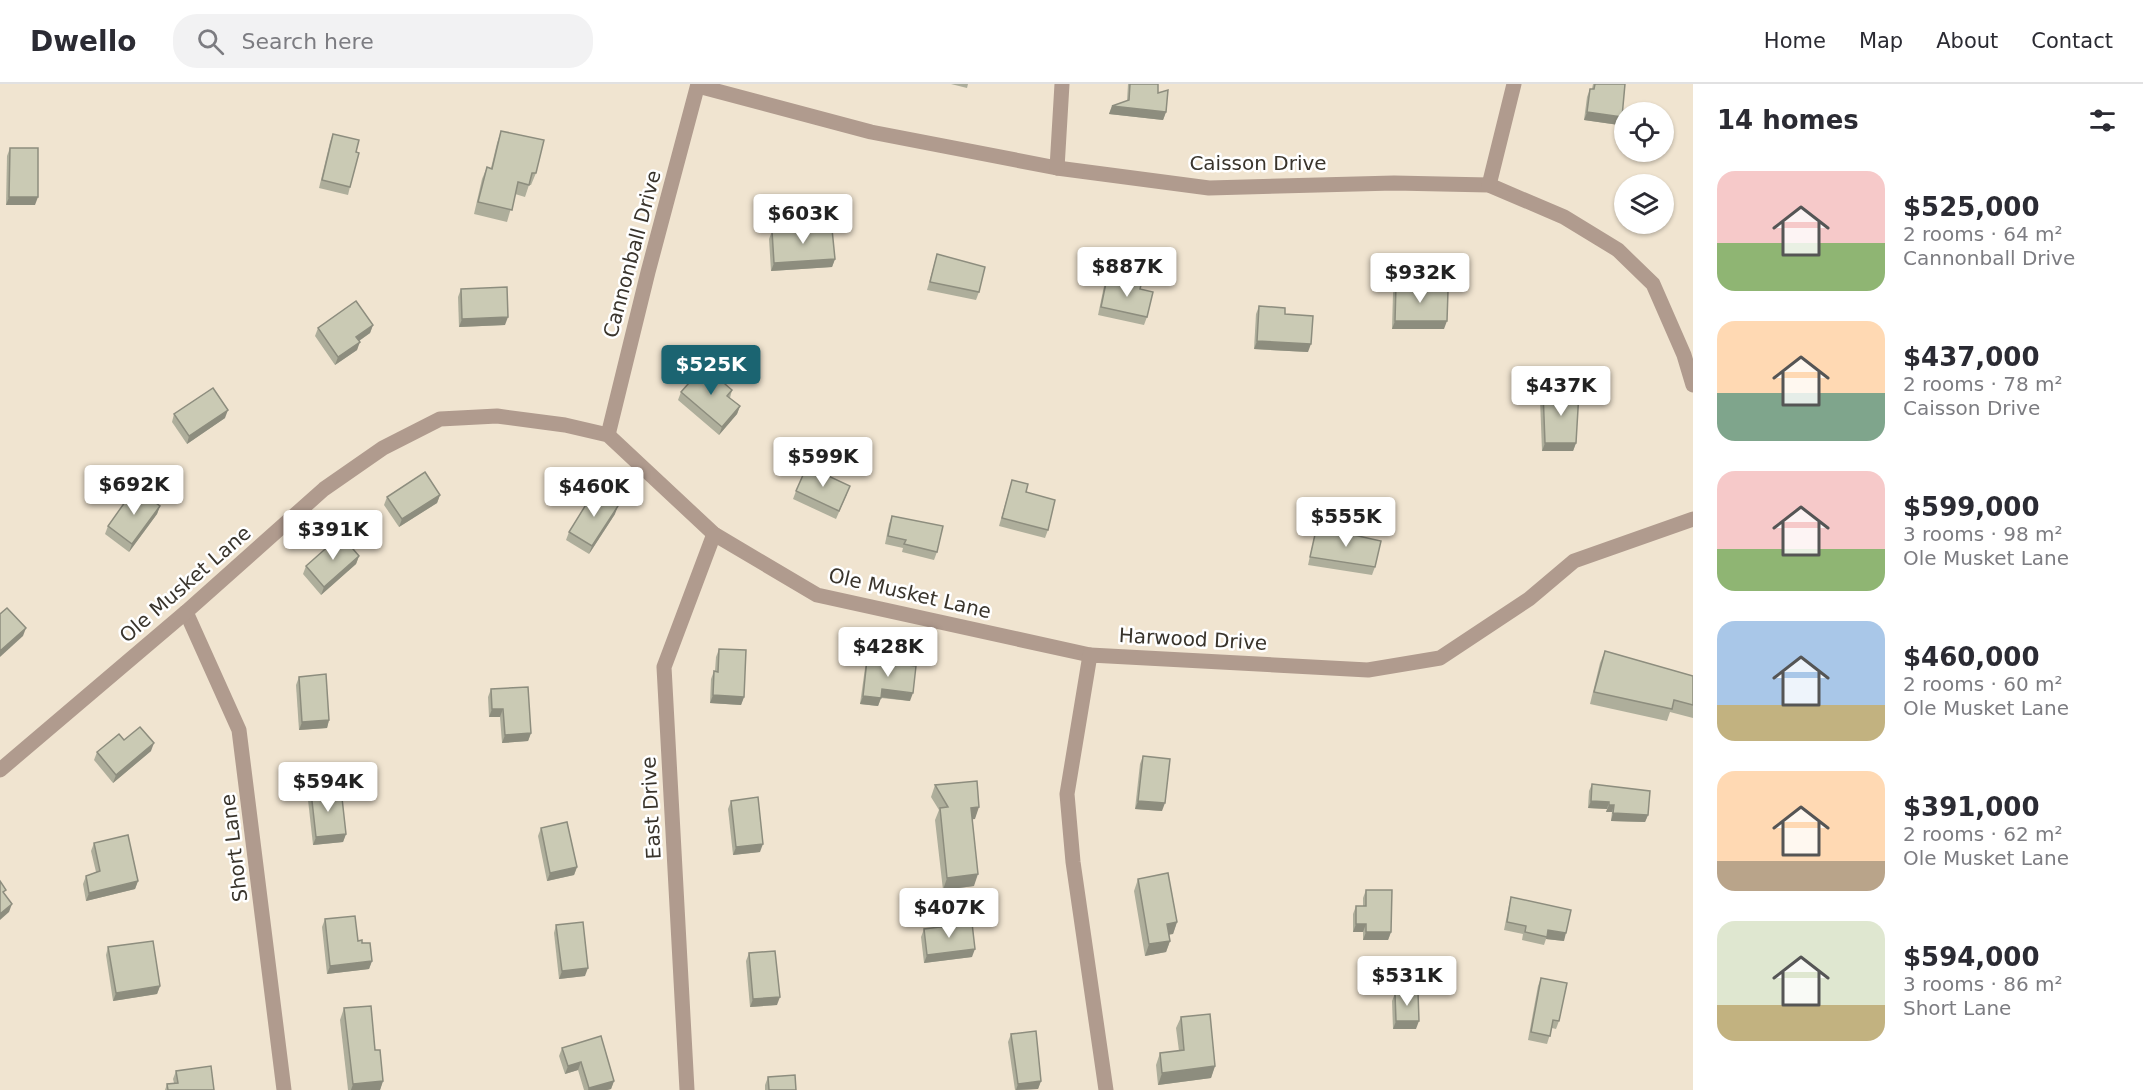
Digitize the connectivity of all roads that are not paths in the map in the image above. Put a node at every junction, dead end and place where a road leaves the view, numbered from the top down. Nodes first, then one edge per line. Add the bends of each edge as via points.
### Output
1 (1062, 84) edge
2 (1515, 84) edge
3 (698, 85) edge
4 (1057, 168) junction
5 (1489, 185) junction
6 (1693, 386) edge
7 (608, 435) junction
8 (1693, 519) edge
9 (714, 534) junction
10 (186, 612) junction
11 (1090, 655) junction
12 (0, 770) edge
13 (284, 1090) edge
14 (687, 1090) edge
15 (1106, 1090) edge

1 - 4 street
2 - 5 street
3 - 4 street, Caisson Drive via 870,132
3 - 7 street, Cannonball Drive
4 - 5 street, Caisson Drive via 1209,188 1394,183
5 - 6 street, Caisson Drive via 1564,217 1618,250 1653,284
7 - 9 street, Ole Musket Lane
7 - 10 street, Ole Musket Lane via 497,416 440,418 383,448 324,489
8 - 11 street, Harwood Drive via 1575,561 1529,599 1440,658 1368,670
9 - 11 street, Ole Musket Lane via 817,595
9 - 14 street, East Drive via 664,667
10 - 12 street, Ole Musket Lane
10 - 13 street, Short Lane via 239,730
11 - 15 street, Harwood Drive via 1067,794

